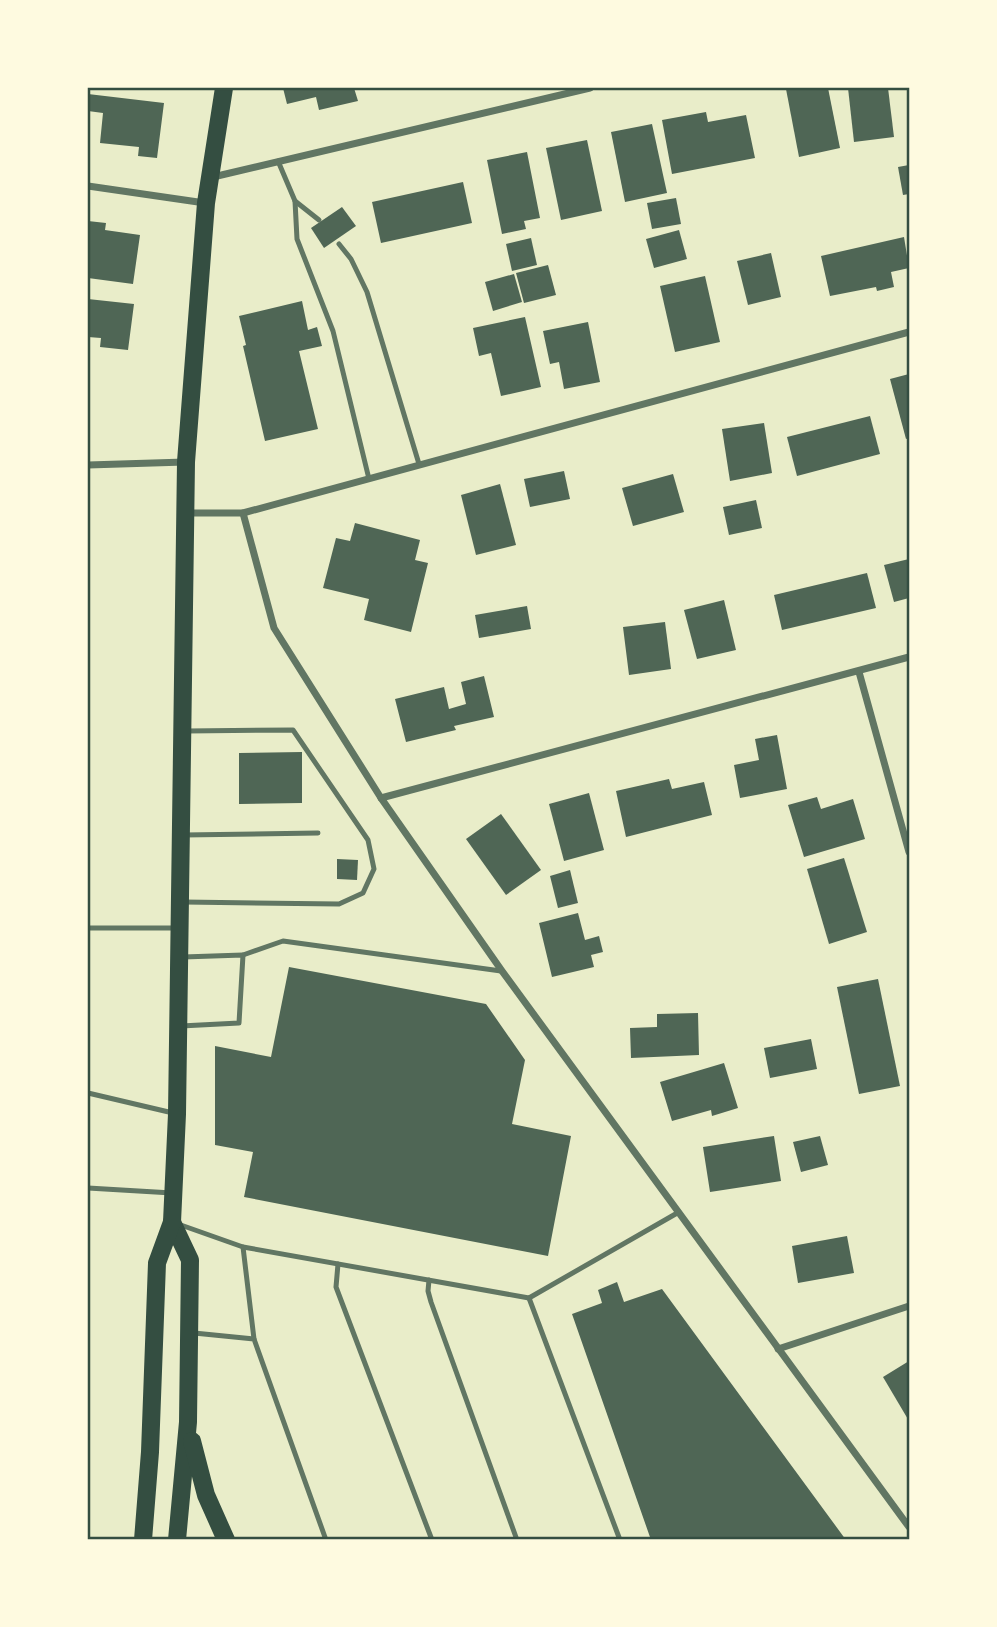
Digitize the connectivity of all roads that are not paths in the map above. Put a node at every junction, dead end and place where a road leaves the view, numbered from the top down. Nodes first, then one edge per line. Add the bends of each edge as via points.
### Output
1 (224, 88) edge
2 (590, 88) edge
3 (278, 161) junction
4 (210, 178) junction
5 (88, 186) edge
6 (295, 201) junction
7 (206, 204) junction
8 (319, 220) dead end
9 (340, 244) dead end
10 (909, 332) edge
11 (186, 462) junction
12 (419, 464) junction
13 (88, 465) edge
14 (369, 479) junction
15 (186, 513) junction
16 (243, 513) junction
17 (909, 657) edge
18 (859, 672) junction
19 (184, 731) junction
20 (381, 798) junction
21 (318, 834) dead end
22 (183, 835) junction
23 (909, 852) edge
24 (181, 902) junction
25 (88, 928) edge
26 (181, 928) junction
27 (243, 955) junction
28 (180, 957) junction
29 (502, 971) junction
30 (179, 1026) junction
31 (88, 1093) edge
32 (177, 1114) junction
33 (88, 1188) edge
34 (173, 1193) junction
35 (680, 1212) junction
36 (172, 1222) junction
37 (243, 1247) junction
38 (338, 1264) junction
39 (429, 1280) junction
40 (530, 1298) junction
41 (909, 1306) edge
42 (190, 1332) junction
43 (254, 1339) junction
44 (778, 1349) junction
45 (188, 1422) junction
46 (909, 1527) edge
47 (143, 1539) edge
48 (177, 1539) edge
49 (226, 1539) edge
50 (326, 1539) edge
51 (432, 1539) edge
52 (517, 1539) edge
53 (620, 1539) edge

1 - 4 main road
2 - 3 street
3 - 4 street
3 - 6 lane
4 - 7 main road
5 - 7 street
6 - 8 lane
6 - 14 lane via 297,239 333,331
7 - 11 main road
9 - 12 lane via 367,292
10 - 12 street
11 - 13 street
11 - 15 main road
12 - 14 street
14 - 16 street
15 - 16 street
15 - 19 main road
16 - 20 street via 274,628
17 - 18 street
18 - 20 street
18 - 23 street
19 - 22 main road
19 - 24 lane via 293,730 368,840 374,869 363,893 339,904
20 - 29 street
21 - 22 lane
22 - 24 main road
24 - 26 main road
25 - 26 lane
26 - 28 main road
27 - 28 lane
27 - 29 lane via 283,941
27 - 30 lane via 239,1023
28 - 30 main road
29 - 35 street
30 - 32 main road
31 - 32 lane
32 - 34 main road
33 - 34 lane
34 - 36 main road
35 - 40 lane
35 - 44 street
36 - 37 lane
36 - 42 main road via 190,1260
36 - 47 main road via 157,1263
37 - 38 lane
37 - 43 lane
38 - 39 lane
38 - 51 lane via 335,1287
39 - 40 lane
39 - 52 lane via 431,1302
40 - 53 lane
41 - 44 street
42 - 43 lane
42 - 45 main road
43 - 50 lane
44 - 46 street
45 - 48 main road
45 - 49 main road via 205,1494

